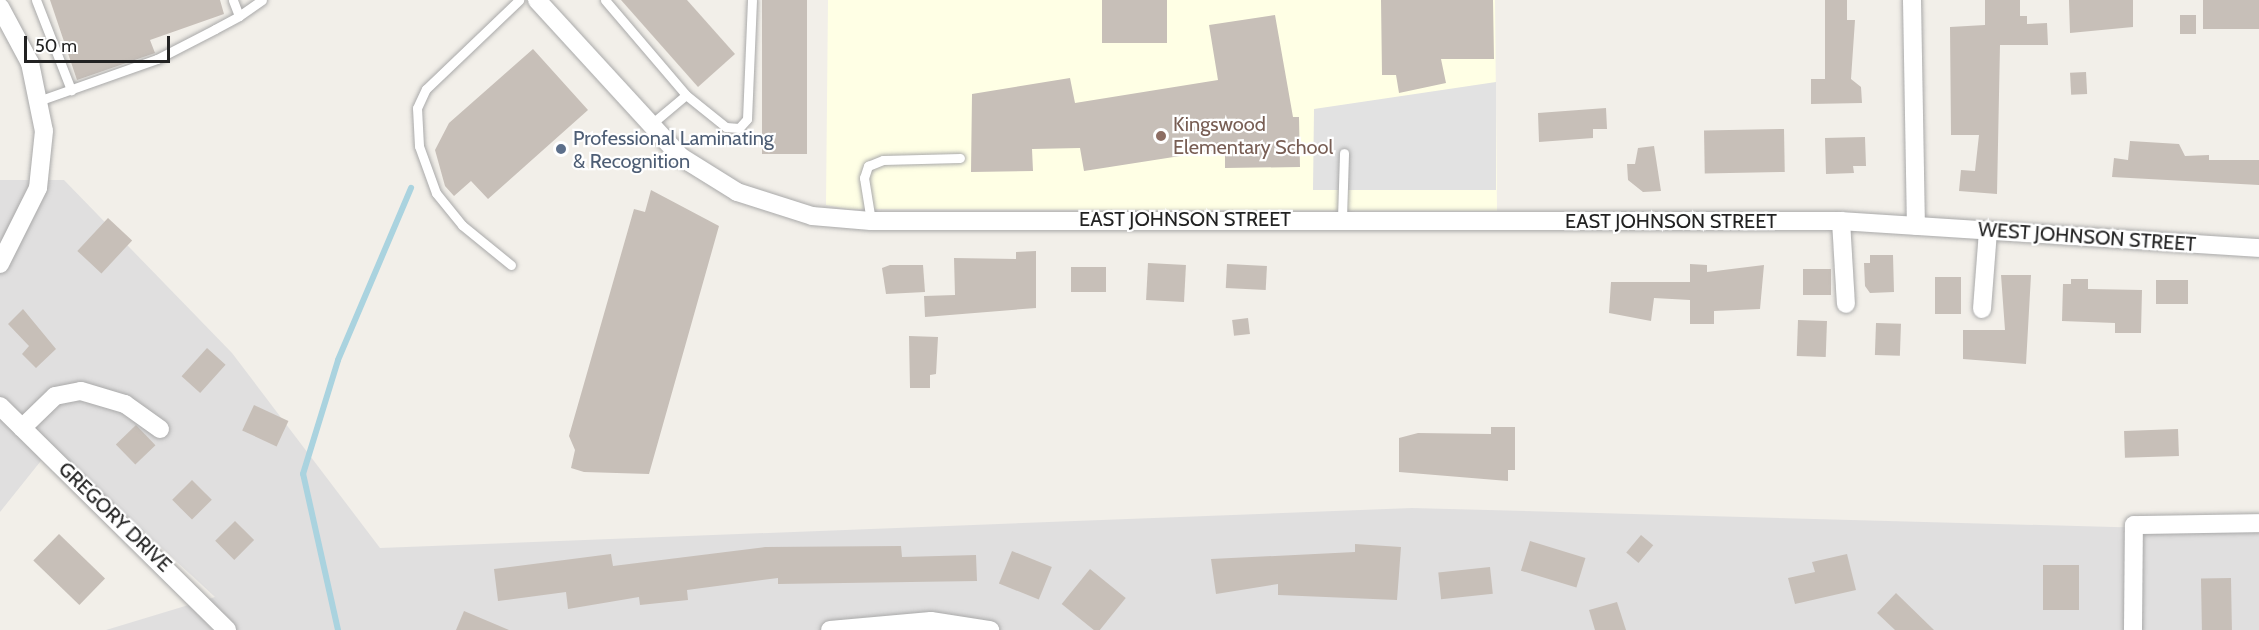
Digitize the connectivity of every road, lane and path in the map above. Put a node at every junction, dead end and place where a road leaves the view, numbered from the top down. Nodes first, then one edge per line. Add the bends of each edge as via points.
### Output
1 (36, 0) edge
2 (233, 0) edge
3 (262, 0) edge
4 (519, 0) edge
5 (537, 0) edge
6 (605, 0) edge
7 (752, 0) edge
8 (1912, 0) edge
9 (2, 16) edge
10 (239, 16) junction
11 (71, 90) junction
12 (686, 95) junction
13 (41, 100) junction
14 (649, 126) junction
15 (1344, 153) dead end
16 (960, 158) dead end
17 (1342, 218) junction
18 (1841, 221) junction
19 (871, 222) junction
20 (1916, 226) junction
21 (1988, 231) junction
22 (2259, 248) edge
23 (0, 264) edge
24 (512, 265) dead end
25 (1846, 304) dead end
26 (1982, 309) dead end
27 (0, 406) edge
28 (22, 428) junction
29 (160, 429) dead end
30 (2259, 523) edge
31 (227, 630) edge
32 (830, 630) edge
33 (990, 630) edge
34 (2133, 630) edge

1 - 11 lane
2 - 10 lane
3 - 10 lane
4 - 24 lane via 426,89 417,108 419,146 436,193 462,225
5 - 14 street, EAST JOHNSON STREET
6 - 12 lane
7 - 12 lane via 747,119 739,128 726,127
8 - 20 street
9 - 13 street via 30,63
10 - 11 lane via 157,58
11 - 13 lane
12 - 14 lane
13 - 23 street via 40,183 26,221
14 - 19 street, EAST JOHNSON STREET via 681,157 736,192 812,216
15 - 17 lane
16 - 19 lane via 883,160 868,166 864,178
17 - 18 street, EAST JOHNSON STREET
17 - 19 street, EAST JOHNSON STREET
18 - 20 street, EAST JOHNSON STREET
18 - 25 street
20 - 21 street, WEST JOHNSON STREET
21 - 22 street, WEST JOHNSON STREET
21 - 26 street
27 - 28 street, GREGORY DRIVE
28 - 29 street via 55,396 81,391 125,404
28 - 31 street, GREGORY DRIVE
30 - 34 street via 2134,525
32 - 33 street via 932,621

